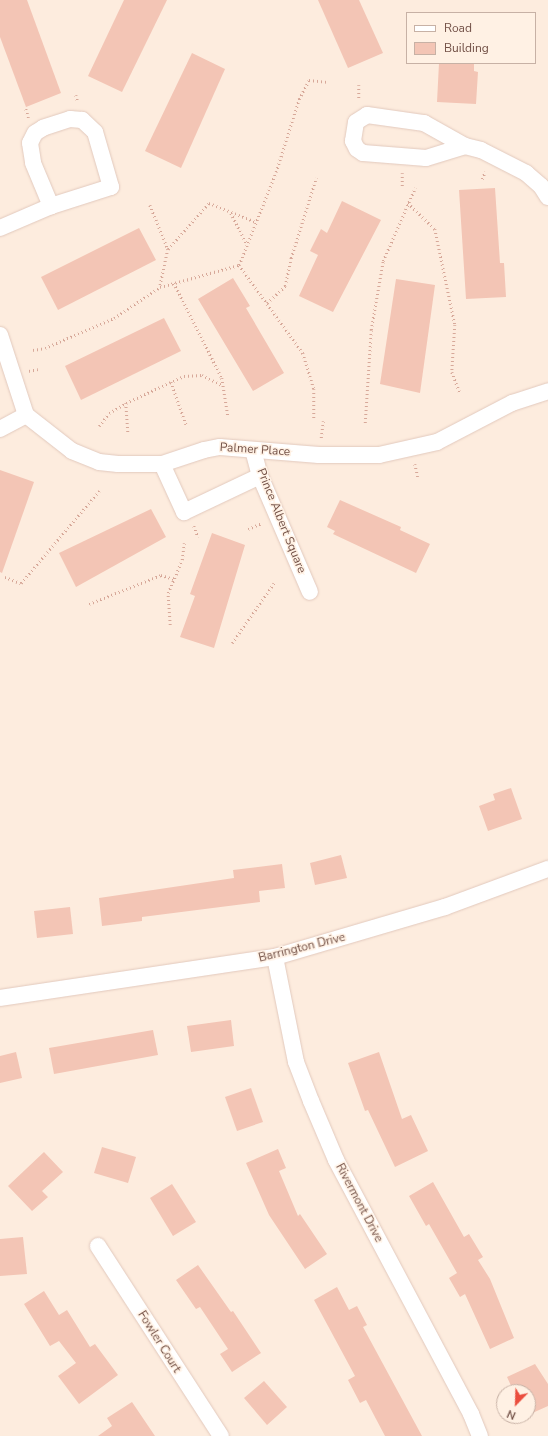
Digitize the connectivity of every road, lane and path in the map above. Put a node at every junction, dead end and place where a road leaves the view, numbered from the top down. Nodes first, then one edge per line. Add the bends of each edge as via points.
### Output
1 (327, 82) dead end
2 (465, 146) junction
3 (316, 178) dead end
4 (415, 188) dead end
5 (548, 197) edge
6 (408, 203) junction
7 (150, 205) dead end
8 (51, 206) junction
9 (231, 212) junction
10 (256, 222) junction
11 (0, 228) edge
12 (247, 245) junction
13 (168, 249) junction
14 (239, 265) junction
15 (174, 283) junction
16 (160, 287) junction
17 (267, 303) junction
18 (0, 336) edge
19 (33, 350) dead end
20 (171, 382) junction
21 (223, 385) junction
22 (548, 391) edge
23 (460, 393) dead end
24 (126, 403) junction
25 (26, 415) junction
26 (228, 416) dead end
27 (314, 420) dead end
28 (365, 423) dead end
29 (186, 424) dead end
30 (98, 426) dead end
31 (0, 429) edge
32 (128, 432) dead end
33 (253, 450) junction
34 (162, 464) junction
35 (260, 476) junction
36 (99, 492) dead end
37 (184, 544) dead end
38 (5, 577) dead end
39 (174, 579) junction
40 (274, 583) dead end
41 (310, 592) dead end
42 (89, 604) dead end
43 (170, 625) dead end
44 (232, 643) dead end
45 (548, 869) edge
46 (275, 957) junction
47 (0, 998) edge
48 (98, 1246) dead end
49 (221, 1436) edge
50 (480, 1436) edge

1 - 10 path via 309,80 299,99 276,172
2 - 2 street via 419,122 367,115 359,118 355,125 354,144 363,153 426,158
2 - 5 street via 481,150 526,173
3 - 17 path via 291,258 286,286
4 - 6 path
6 - 23 path via 435,229 455,325 452,372
6 - 28 path via 383,261 371,330
7 - 13 path
8 - 8 street via 111,187 95,132 82,120 70,119 43,128 36,133 30,143 33,163
8 - 11 street
9 - 10 path
9 - 12 path
9 - 13 path via 209,203
10 - 12 path
12 - 14 path
13 - 16 path
14 - 15 path
14 - 17 path
15 - 16 path
15 - 21 path
16 - 19 path via 114,318 45,348
17 - 27 path via 303,353 314,389
18 - 25 street
20 - 21 path via 184,376 202,375
20 - 24 path
20 - 29 path
21 - 26 path
22 - 33 street, Palmer Place via 512,403 437,442 411,449 363,455
24 - 30 path via 109,413
24 - 32 path
25 - 31 street
25 - 34 street, Palmer Place via 58,442 85,457 118,464
33 - 34 street, Palmer Place via 220,447
33 - 35 street, Prince Albert Square
34 - 35 street via 184,512
35 - 41 street, Prince Albert Square
36 - 38 path via 21,583
37 - 39 path via 182,560
39 - 42 path via 161,575
39 - 43 path via 168,593
40 - 44 path
45 - 46 street, Barrington Drive via 445,907
46 - 47 street, Barrington Drive
46 - 50 street, Rivermont Drive via 296,1062 336,1160 471,1414
48 - 49 street, Fowler Court

